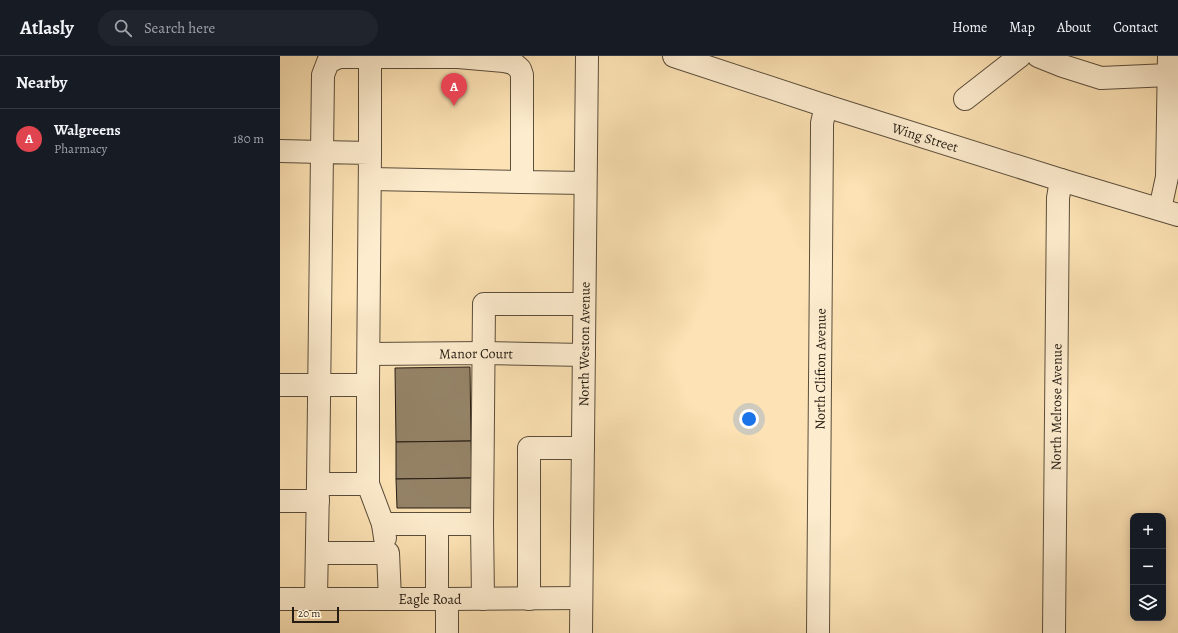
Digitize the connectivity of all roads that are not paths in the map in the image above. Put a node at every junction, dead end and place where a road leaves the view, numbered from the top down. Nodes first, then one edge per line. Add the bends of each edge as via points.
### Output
1 (370, 56) edge
2 (587, 56) edge
3 (674, 56) edge
4 (1020, 56) edge
5 (1038, 56) edge
6 (1169, 65) edge
7 (965, 99) dead end
8 (826, 106) junction
9 (1173, 137) edge
10 (280, 151) edge
11 (322, 152) junction
12 (370, 153) junction
13 (371, 179) junction
14 (1061, 180) junction
15 (522, 182) junction
16 (585, 183) junction
17 (1169, 212) edge
18 (583, 304) junction
19 (484, 353) junction
20 (369, 354) junction
21 (584, 355) junction
22 (280, 384) edge
23 (319, 385) junction
24 (368, 385) junction
25 (583, 448) junction
26 (368, 484) junction
27 (318, 493) junction
28 (280, 501) edge
29 (383, 524) junction
30 (437, 524) junction
31 (482, 524) junction
32 (317, 553) junction
33 (388, 553) junction
34 (581, 598) junction
35 (280, 599) edge
36 (316, 599) junction
37 (390, 599) junction
38 (442, 599) junction
39 (483, 599) junction
40 (529, 599) junction
41 (447, 633) edge
42 (581, 633) edge
43 (818, 633) edge
44 (1054, 633) edge

1 - 11 street via 339,57 328,62 323,75
1 - 12 street
1 - 15 street via 466,58 513,63 522,75
2 - 16 street, North Weston Avenue
3 - 8 street, Wing Street
4 - 7 street
5 - 6 street via 1101,78 1144,75
6 - 9 street
8 - 14 street, Wing Street
8 - 43 street, North Clifton Avenue via 822,123
9 - 17 street via 1167,177
10 - 11 street
11 - 12 street
11 - 23 street
12 - 13 street
13 - 15 street
13 - 20 street
14 - 17 street, Wing Street
14 - 44 street, North Melrose Avenue via 1058,198
15 - 16 street
16 - 18 street, North Weston Avenue
18 - 19 street via 484,304
18 - 21 street, North Weston Avenue
19 - 20 street, Manor Court
19 - 21 street, Manor Court
19 - 31 street
20 - 24 street
21 - 25 street, North Weston Avenue
22 - 23 street
23 - 24 street
23 - 27 street
24 - 26 street
25 - 34 street, North Weston Avenue
25 - 40 street via 528,448
26 - 27 street
26 - 29 street
27 - 28 street
27 - 32 street
29 - 30 street
29 - 33 street
30 - 31 street
30 - 38 street
31 - 39 street
32 - 33 street
32 - 36 street
33 - 37 street
34 - 40 street, Eagle Road
34 - 42 street, North Weston Avenue
35 - 36 street, Eagle Road
36 - 37 street, Eagle Road
37 - 38 street, Eagle Road
38 - 39 street, Eagle Road
38 - 41 street
39 - 40 street, Eagle Road

